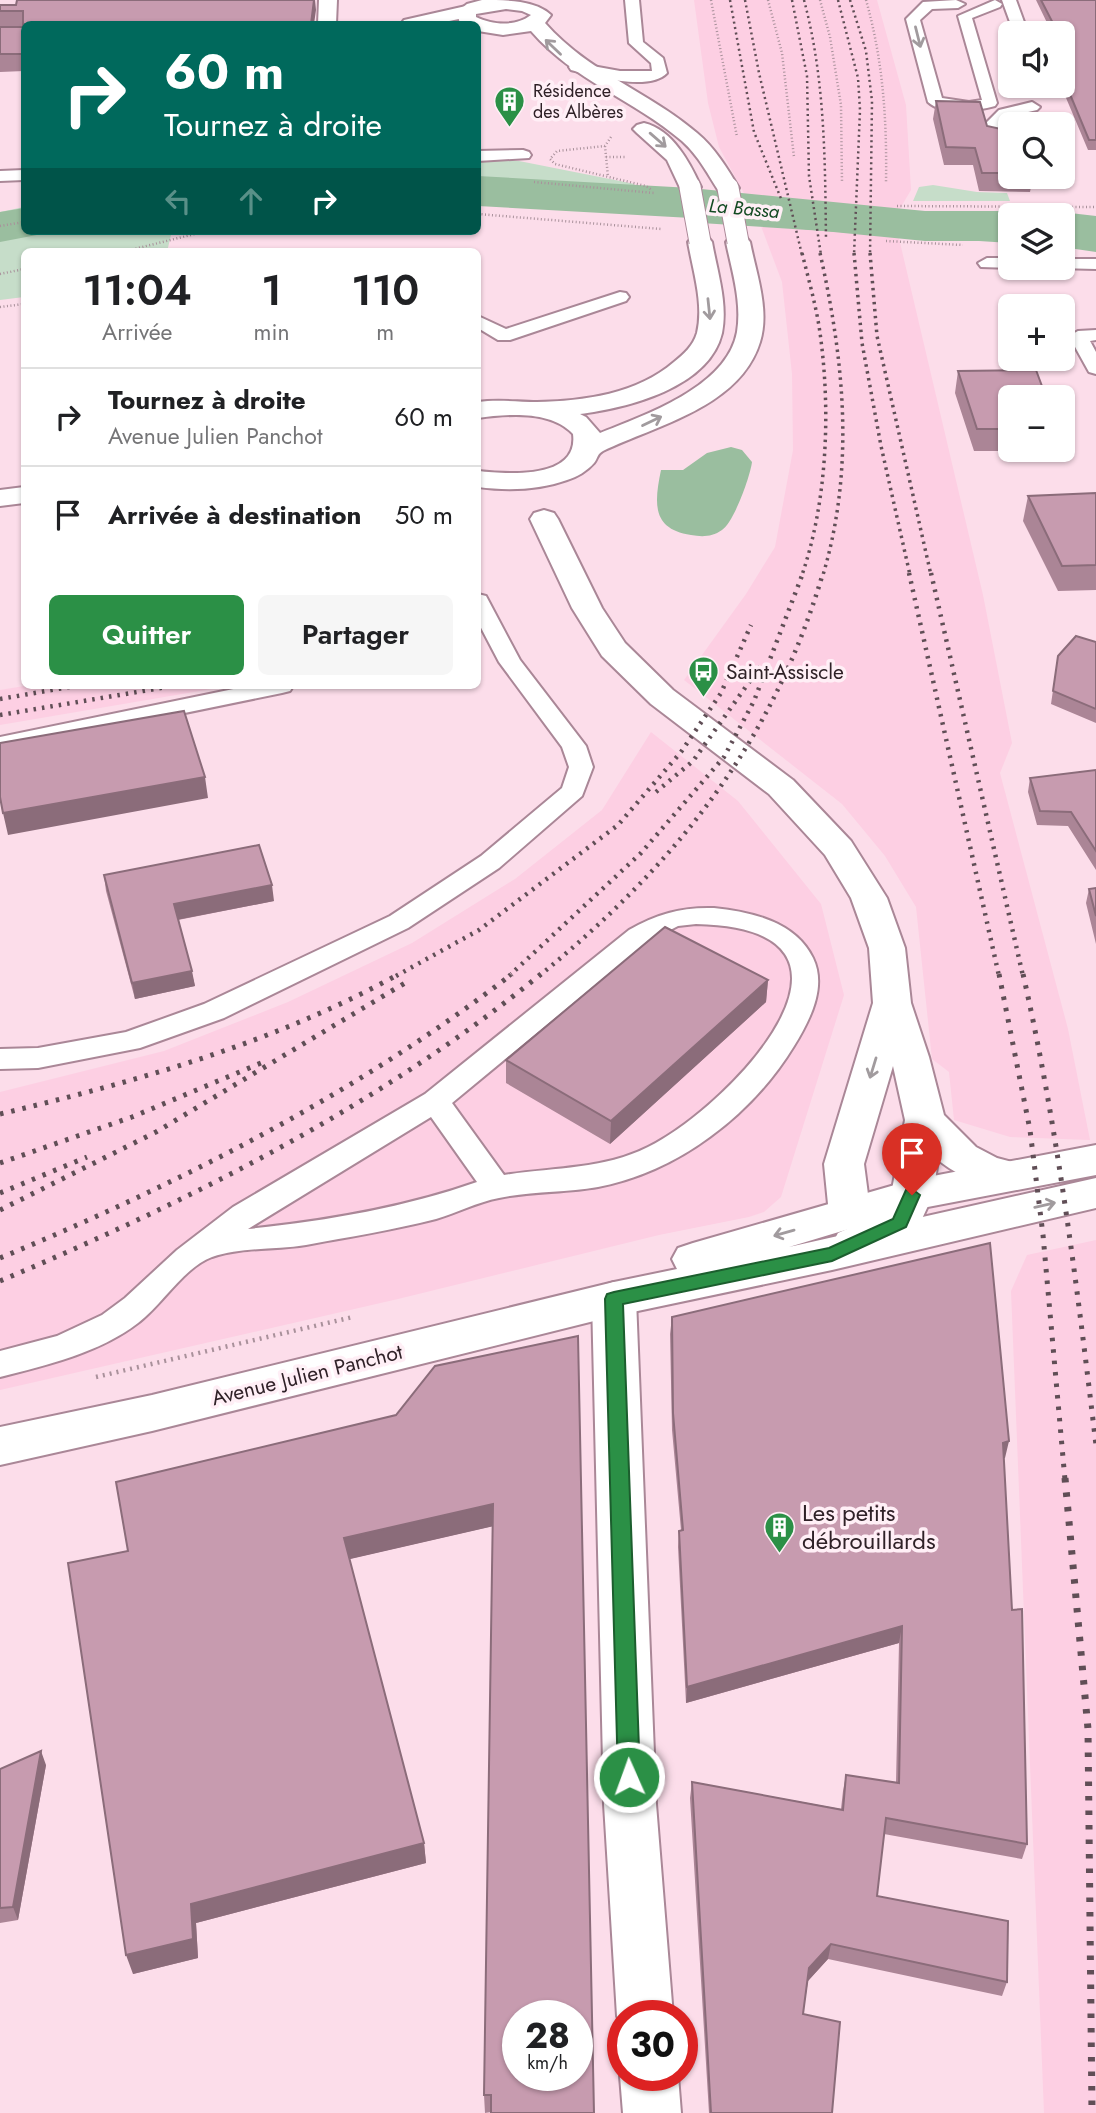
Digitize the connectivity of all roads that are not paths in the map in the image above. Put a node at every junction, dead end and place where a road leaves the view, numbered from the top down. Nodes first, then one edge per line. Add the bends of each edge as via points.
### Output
1 (328, 0) edge
2 (632, 0) edge
3 (517, 1) edge
4 (1002, 1) edge
5 (489, 2) edge
6 (957, 2) edge
7 (327, 21) edge
8 (477, 21) edge
9 (1014, 21) edge
10 (534, 23) junction
11 (481, 24) edge
12 (504, 28) junction
13 (520, 45) dead end
14 (576, 67) junction
15 (552, 72) dead end
16 (1005, 112) edge
17 (1034, 112) edge
18 (998, 116) edge
19 (998, 135) edge
20 (523, 155) dead end
21 (481, 156) edge
22 (21, 175) edge
23 (0, 176) edge
24 (987, 263) dead end
25 (998, 263) edge
26 (1075, 264) edge
27 (1096, 264) edge
28 (620, 297) dead end
29 (481, 323) edge
30 (1096, 335) edge
31 (1096, 368) edge
32 (482, 407) edge
33 (541, 409) junction
34 (589, 447) junction
35 (567, 470) junction
36 (482, 480) edge
37 (21, 495) edge
38 (0, 498) edge
39 (544, 519) junction
40 (481, 607) edge
41 (267, 689) edge
42 (0, 744) edge
43 (892, 1003) junction
44 (0, 1059) edge
45 (435, 1101) junction
46 (925, 1121) junction
47 (1096, 1160) edge
48 (1010, 1176) junction
49 (496, 1187) junction
50 (1096, 1193) edge
51 (906, 1209) junction
52 (850, 1214) junction
53 (994, 1217) junction
54 (203, 1248) junction
55 (832, 1254) junction
56 (614, 1299) junction
57 (0, 1364) edge
58 (0, 1446) edge
59 (644, 2000) edge
60 (650, 2091) edge
61 (652, 2113) edge

1 - 7 street
2 - 14 lane via 636,43 658,61 660,73 644,77
3 - 5 street
3 - 10 street via 541,12
4 - 6 lane
6 -> 4 lane via 928,5 914,19 935,102 969,107 990,103 965,16
4 - 9 lane
5 - 8 street
10 - 12 street
14 -> 10 street via 549,44
11 - 12 street
12 - 13 street
34 -> 14 street, bridge via 651,422 708,389 739,361 751,323 728,188 720,169 682,131
15 -> 33 street, bridge via 658,139 676,157 690,187 711,317 710,331 695,357 670,379 645,392 590,405
16 - 17 lane via 1032,100
18 - 19 lane via 992,125
20 - 21 lane
22 - 23 lane
24 - 25 lane
26 - 27 lane
28 - 29 lane via 504,336
30 - 31 lane via 1077,335
32 - 33 street
33 - 34 street via 577,424
34 - 35 street
35 - 36 street via 530,481
35 - 39 street
36 - 39 street
37 - 38 street
39 - 43 street via 612,649 662,697 781,787 839,849 874,910 887,948
40 - 44 lane via 510,662 574,746 581,767 573,791 490,862 399,922 214,1011 130,1041 38,1058
41 - 42 lane
43 - 46 street
43 -> 52 street via 844,1164
45 - 49 lane
45 - 49 lane via 656,925 678,917 733,918 775,933 794,950 804,969 801,1003 789,1033 761,1076 715,1117 669,1148 611,1173
45 - 54 lane via 244,1215
46 - 48 street, Avenue Julien Panchot via 949,1150 974,1167
46 - 51 street
47 - 48 street, Avenue Julien Panchot
48 - 51 street, Avenue Julien Panchot
49 - 54 lane via 453,1203
53 -> 50 street, Avenue Julien Panchot
51 - 52 street, Avenue Julien Panchot
51 - 53 street, Avenue Julien Panchot
51 - 55 street, Avenue Julien Panchot
52 -> 56 street, Avenue Julien Panchot via 661,1268
53 - 55 street, Avenue Julien Panchot
54 - 57 lane via 126,1315 62,1348
55 - 56 street, Avenue Julien Panchot
56 - 58 street, Avenue Julien Panchot
56 - 59 street via 630,1804
60 - 61 street

